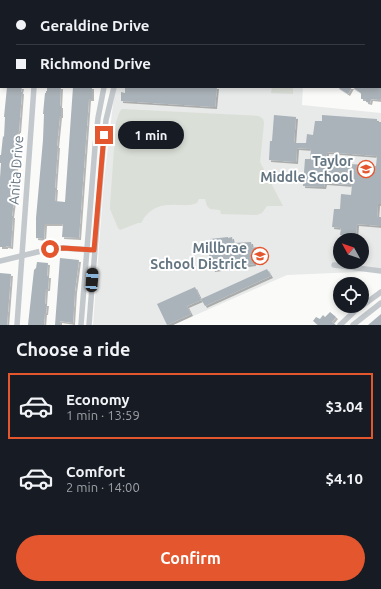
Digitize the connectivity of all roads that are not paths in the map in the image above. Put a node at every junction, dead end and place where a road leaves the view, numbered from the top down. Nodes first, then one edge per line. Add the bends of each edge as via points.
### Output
1 (34, 88) edge
2 (104, 88) edge
3 (114, 88) edge
4 (86, 250) junction
5 (94, 250) junction
6 (22, 256) junction
7 (0, 261) edge
8 (365, 269) edge
9 (381, 271) edge
10 (381, 292) edge
11 (381, 303) edge
12 (18, 325) edge
13 (81, 325) edge
14 (89, 325) edge
15 (340, 325) edge
16 (352, 325) edge

1 - 6 street, Anita Drive
2 - 4 street via 96,132
3 - 5 street via 104,135
4 - 5 street
4 - 6 street via 56,248
4 - 13 street
5 - 14 street
6 - 7 street
6 - 12 street, Anita Drive
8 - 9 street
10 - 15 street
11 - 16 street

